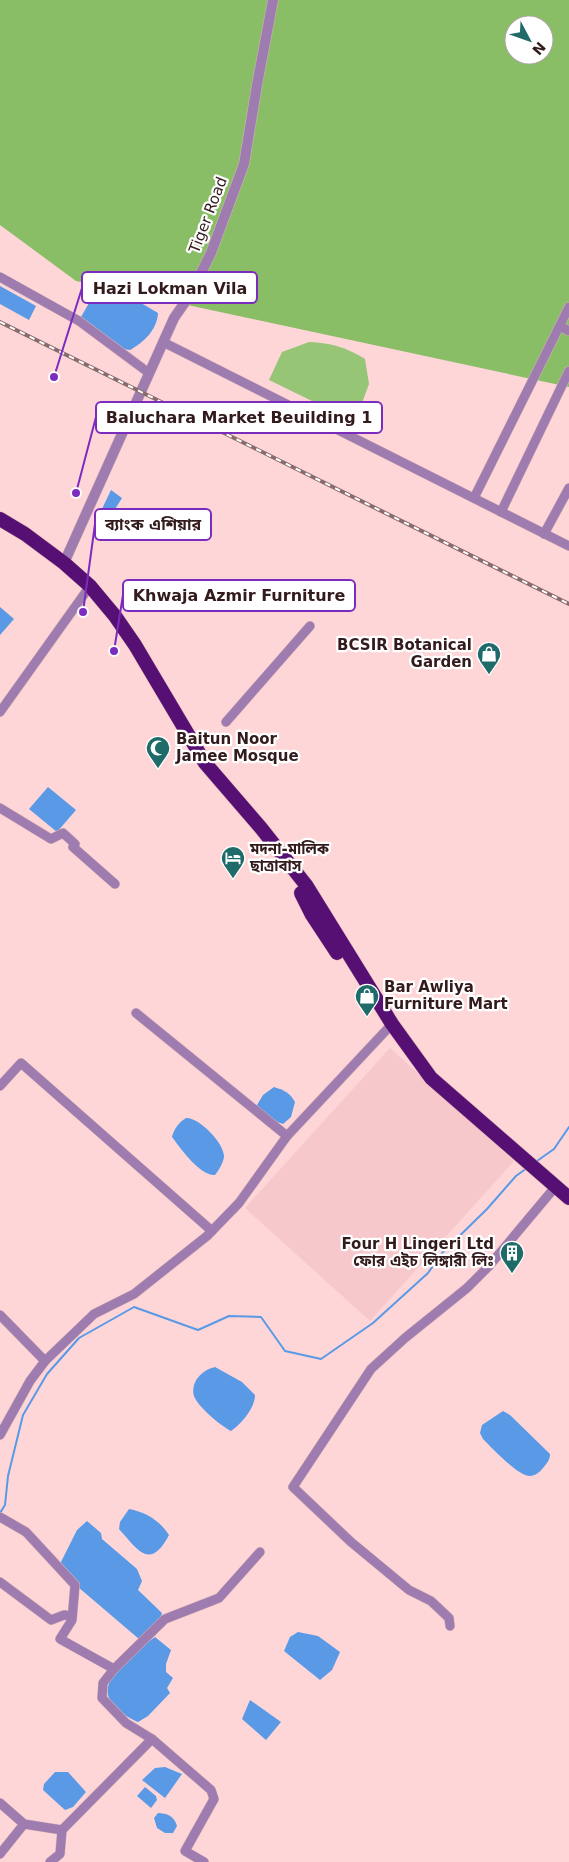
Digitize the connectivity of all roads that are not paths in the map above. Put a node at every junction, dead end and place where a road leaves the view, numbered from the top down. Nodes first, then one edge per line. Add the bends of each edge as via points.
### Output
1 (273, 0) edge
2 (0, 277) edge
3 (569, 307) edge
4 (560, 326) junction
5 (569, 331) edge
6 (163, 342) junction
7 (569, 371) edge
8 (149, 373) junction
9 (569, 488) edge
10 (474, 498) junction
11 (501, 512) junction
12 (0, 519) edge
13 (0, 528) edge
14 (544, 534) junction
15 (569, 546) edge
16 (64, 563) junction
17 (87, 589) junction
18 (310, 626) dead end
19 (0, 712) edge
20 (226, 722) dead end
21 (0, 808) edge
22 (115, 884) dead end
23 (136, 1013) dead end
24 (390, 1027) junction
25 (0, 1086) edge
26 (287, 1136) junction
27 (554, 1188) junction
28 (569, 1198) edge
29 (569, 1206) edge
30 (212, 1231) junction
31 (0, 1315) edge
32 (45, 1361) junction
33 (0, 1435) edge
34 (3, 1519) edge
35 (260, 1552) dead end
36 (0, 1582) edge
37 (72, 1616) junction
38 (450, 1626) dead end
39 (114, 1669) junction
40 (152, 1739) junction
41 (0, 1803) edge
42 (24, 1824) junction
43 (62, 1830) junction
44 (0, 1854) edge
45 (50, 1862) edge
46 (204, 1862) edge

1 - 6 street, Tiger Road via 244,164 211,253
2 - 8 street via 79,321
3 - 4 street
4 - 5 street
4 - 10 street
6 - 8 street, Tiger Road
6 - 10 street
7 - 11 street
8 - 16 street, Tiger Road
9 - 14 street
10 - 11 street
11 - 14 street
12 - 16 highway
13 - 17 highway
14 - 15 street
16 - 17 highway
17 - 19 street
17 - 24 highway via 114,616 135,645 206,763 306,885
18 - 20 street
21 - 22 street via 51,839 63,833
23 - 26 street
24 - 26 street
24 - 27 highway via 431,1078
25 - 30 street via 21,1063
26 - 30 street via 239,1203
27 - 28 highway
27 - 29 highway
27 - 38 street via 467,1288 371,1369 293,1487 351,1542 409,1590 432,1600 449,1618
30 - 32 street via 134,1294 94,1314
31 - 32 street
32 - 33 street
34 - 37 street via 26,1532 75,1585
35 - 39 street via 219,1598 166,1618
36 - 37 street via 51,1620
37 - 39 street via 60,1639
39 - 40 street via 103,1683 102,1698 126,1723
40 - 43 street
40 - 46 street via 210,1790 214,1799 185,1851
41 - 42 street
42 - 43 street
42 - 44 street
43 - 45 street via 60,1854

